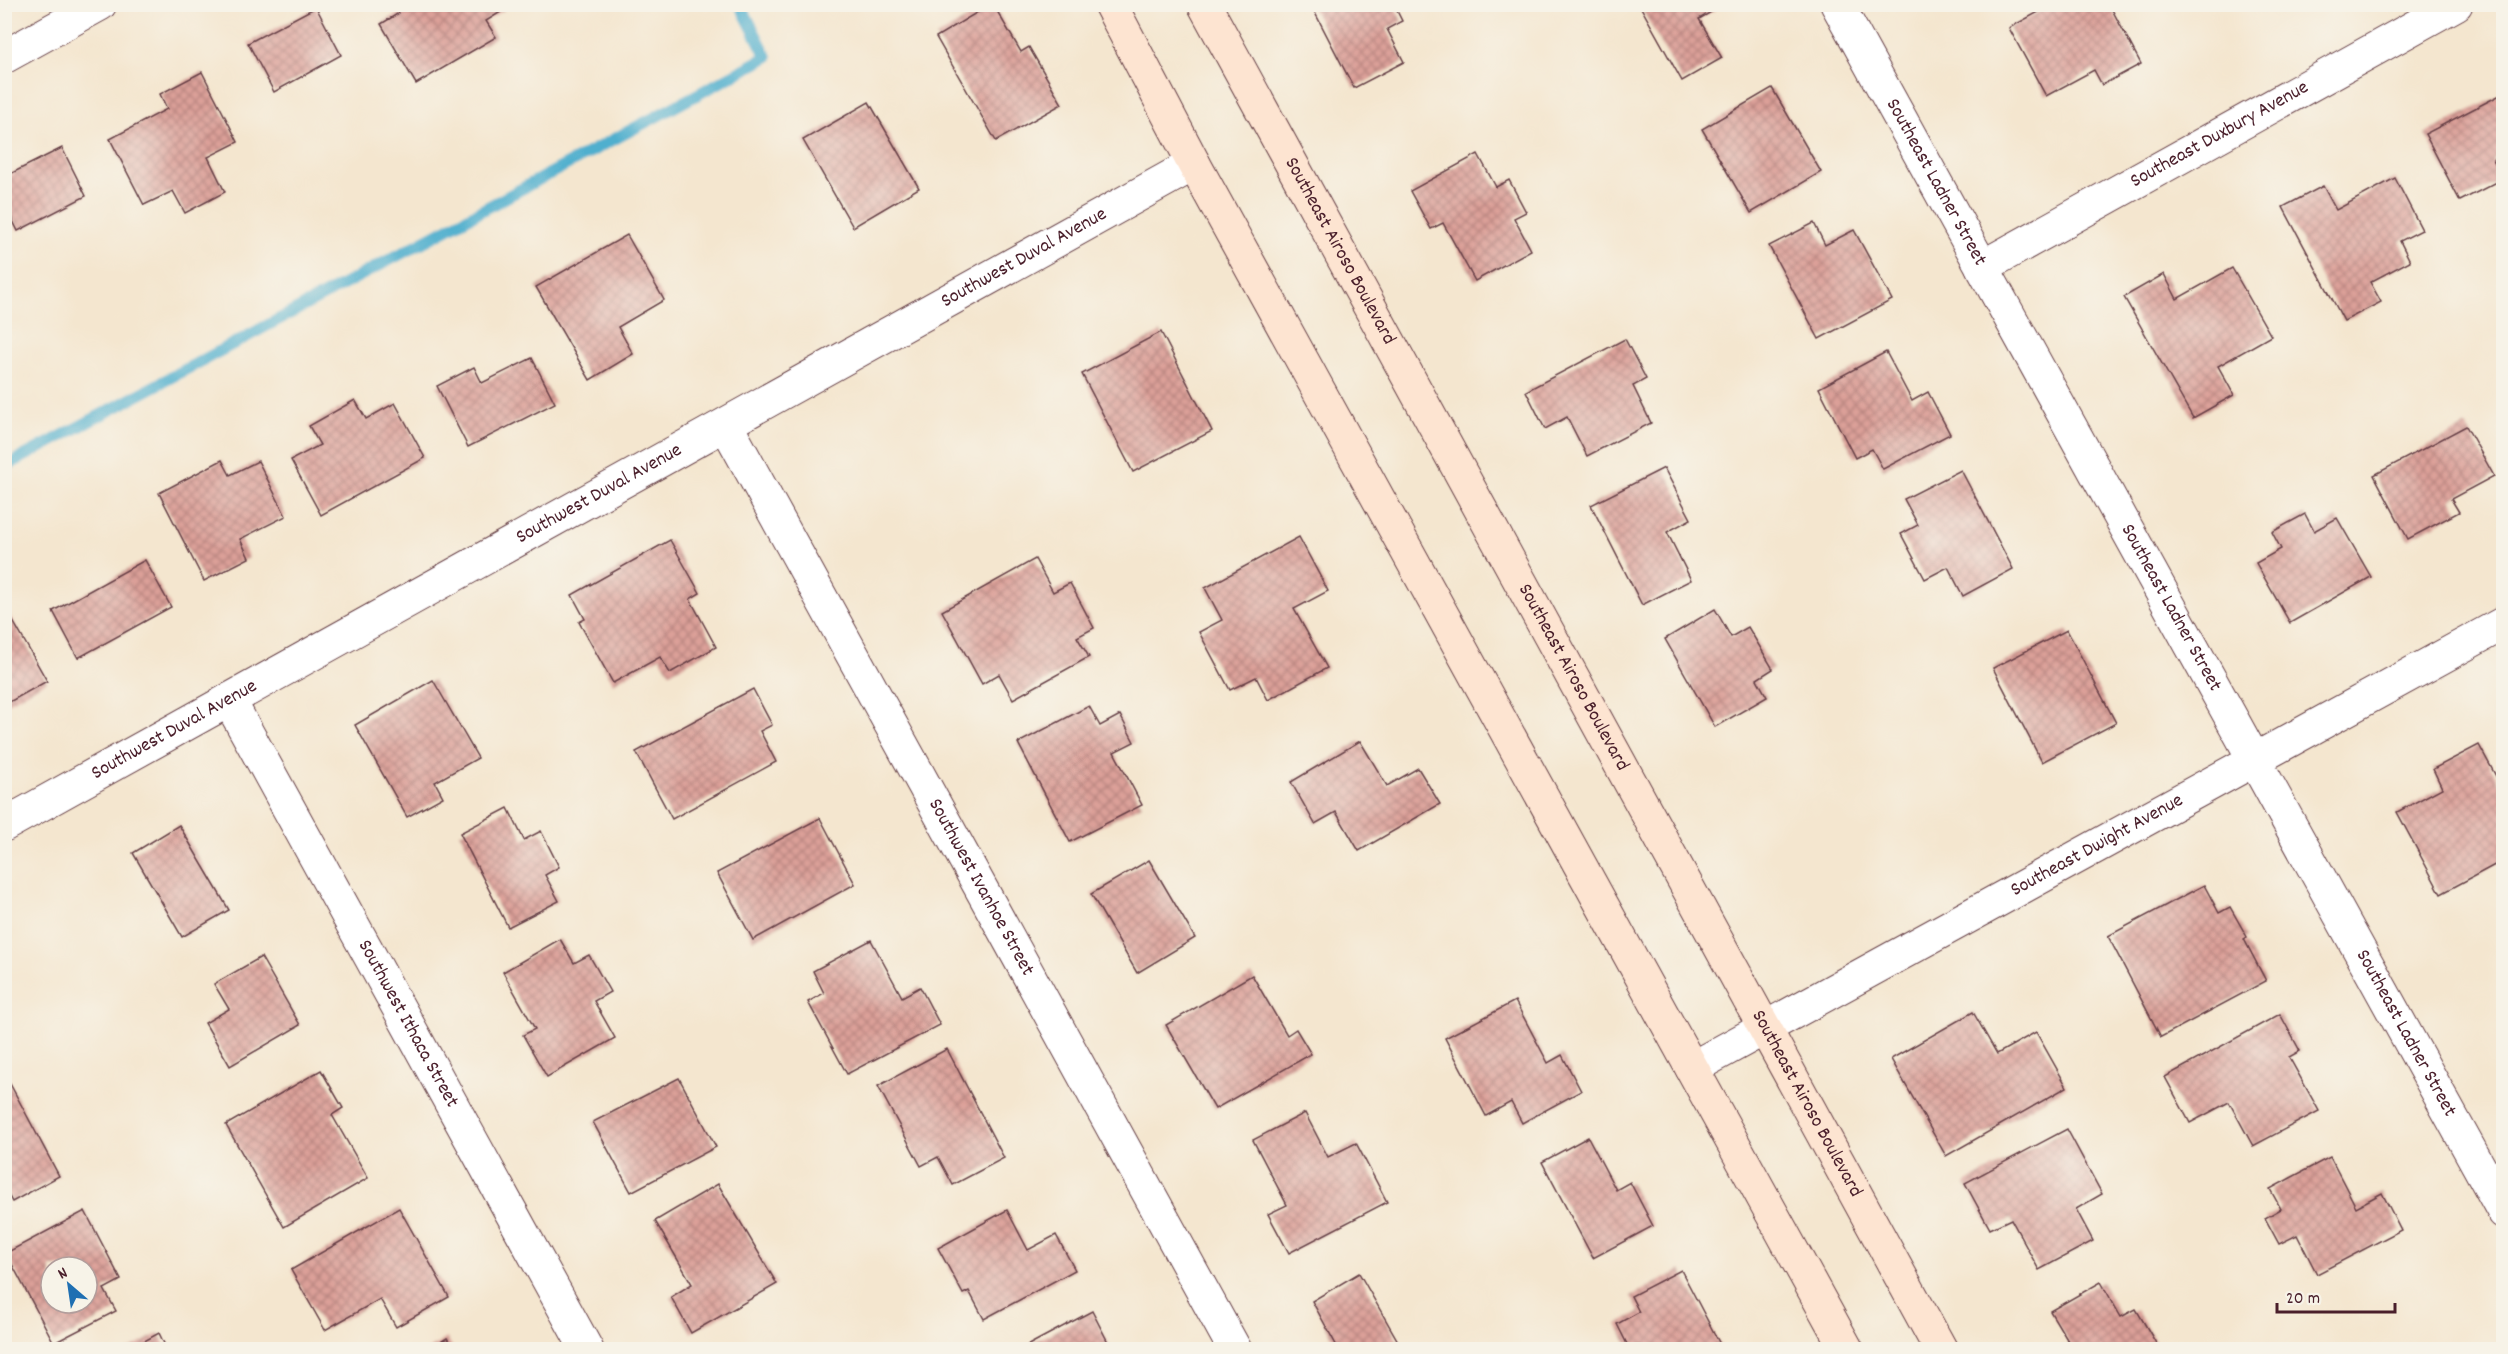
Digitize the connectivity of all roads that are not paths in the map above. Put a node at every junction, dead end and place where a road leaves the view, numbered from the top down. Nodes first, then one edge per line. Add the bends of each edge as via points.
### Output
1 (100, 4) edge
2 (1110, 4) edge
3 (1204, 4) edge
4 (1837, 4) edge
5 (2456, 4) edge
6 (4, 57) edge
7 (1194, 164) junction
8 (1982, 267) junction
9 (726, 425) junction
10 (2504, 623) edge
11 (229, 700) junction
12 (2253, 760) junction
13 (4, 825) edge
14 (1764, 1028) junction
15 (1692, 1068) junction
16 (2504, 1212) edge
17 (587, 1350) edge
18 (1235, 1350) edge
19 (1847, 1350) edge
20 (1941, 1350) edge

1 - 6 street
2 - 7 main road
3 - 14 main road, Southeast Airoso Boulevard
4 - 8 street, Southeast Ladner Street
5 - 8 street, Southeast Duxbury Avenue
7 - 9 street, Southwest Duval Avenue
7 - 15 main road
8 - 12 street, Southeast Ladner Street
9 - 11 street, Southwest Duval Avenue
9 - 18 street, Southwest Ivanhoe Street
10 - 12 street, Southeast Dwight Avenue
11 - 13 street, Southwest Duval Avenue
11 - 17 street, Southwest Ithaca Street
12 - 14 street, Southeast Dwight Avenue
12 - 16 street, Southeast Ladner Street
14 - 15 street, Southeast Dwight Avenue
14 - 20 main road, Southeast Airoso Boulevard
15 - 19 main road

